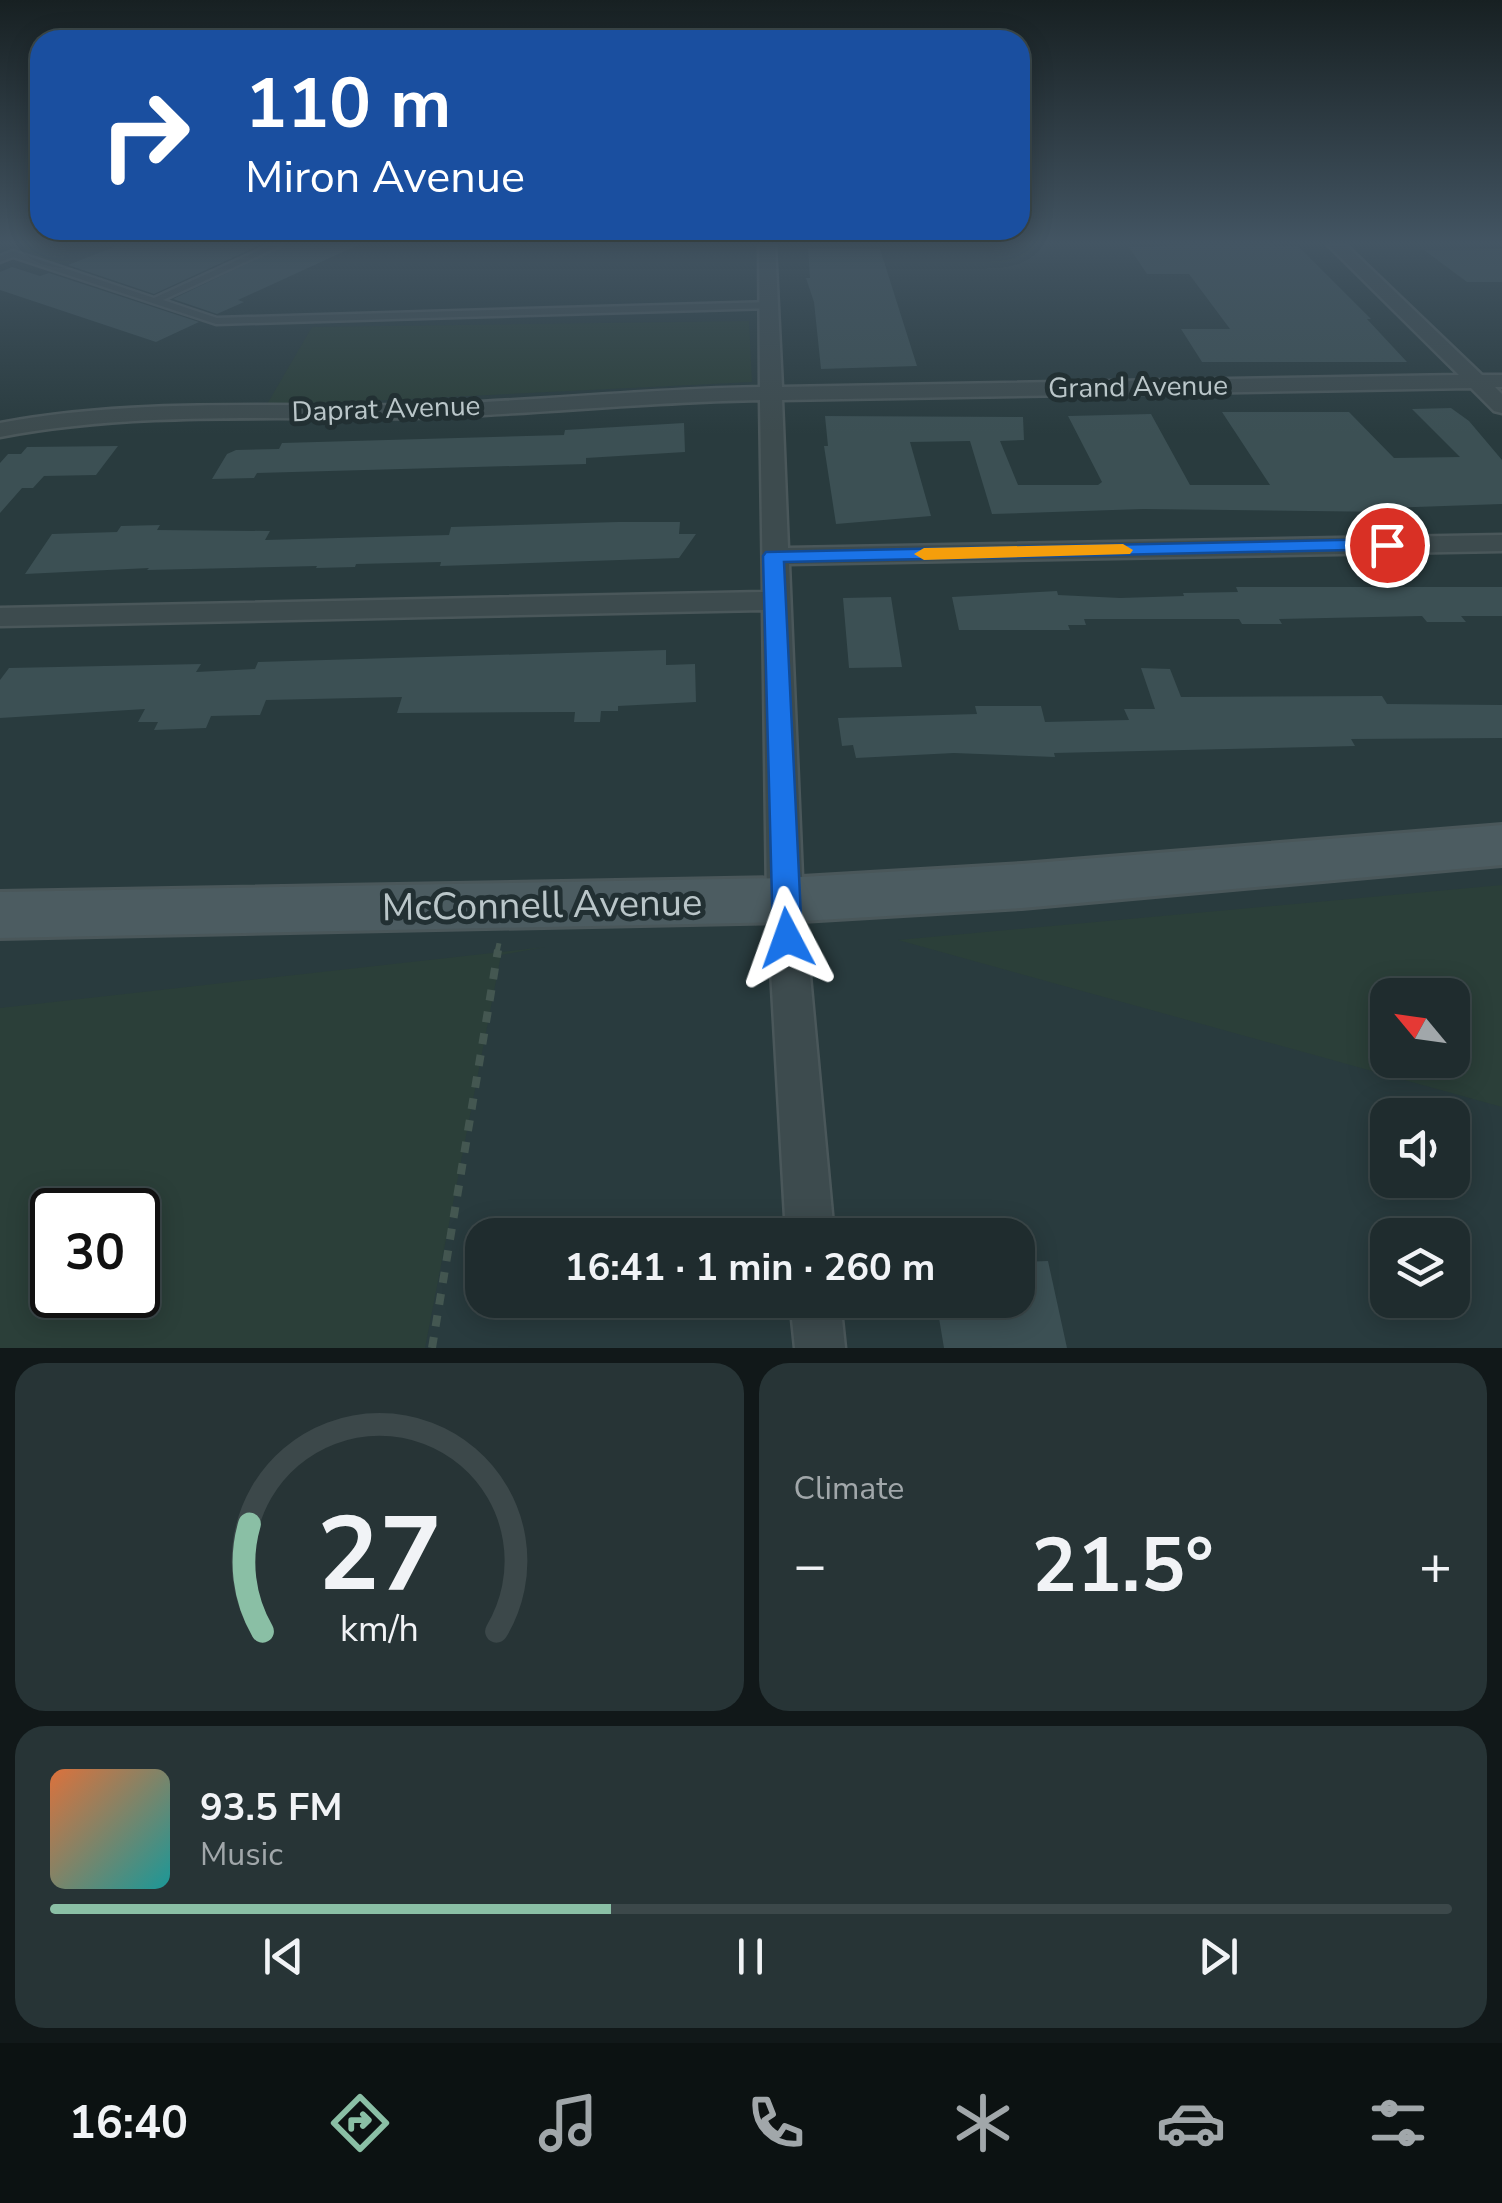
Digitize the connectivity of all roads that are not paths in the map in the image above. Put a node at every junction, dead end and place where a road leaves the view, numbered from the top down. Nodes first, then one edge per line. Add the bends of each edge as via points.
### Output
1 (177, 308) edge
2 (669, 308) edge
3 (770, 308) edge
4 (1401, 308) edge
5 (1502, 381) edge
6 (1477, 382) junction
7 (773, 393) junction
8 (1502, 406) edge
9 (0, 430) edge
10 (1502, 543) edge
11 (773, 556) junction
12 (775, 601) junction
13 (0, 617) edge
14 (1502, 846) edge
15 (784, 900) junction
16 (0, 915) edge
17 (809, 1218) edge
18 (817, 1318) edge
19 (820, 1348) edge

1 - 2 lane via 216,321
3 - 7 street
4 - 6 street
5 - 6 street, Grand Avenue
6 - 7 street, Grand Avenue
6 - 8 street
7 - 9 street, Daprat Avenue via 417,411 68,416
7 - 11 street
10 - 11 street
11 - 12 street
12 - 13 street
12 - 15 street
14 - 15 main road, McConnell Avenue
15 - 16 main road, McConnell Avenue
15 - 17 street
18 - 19 street

